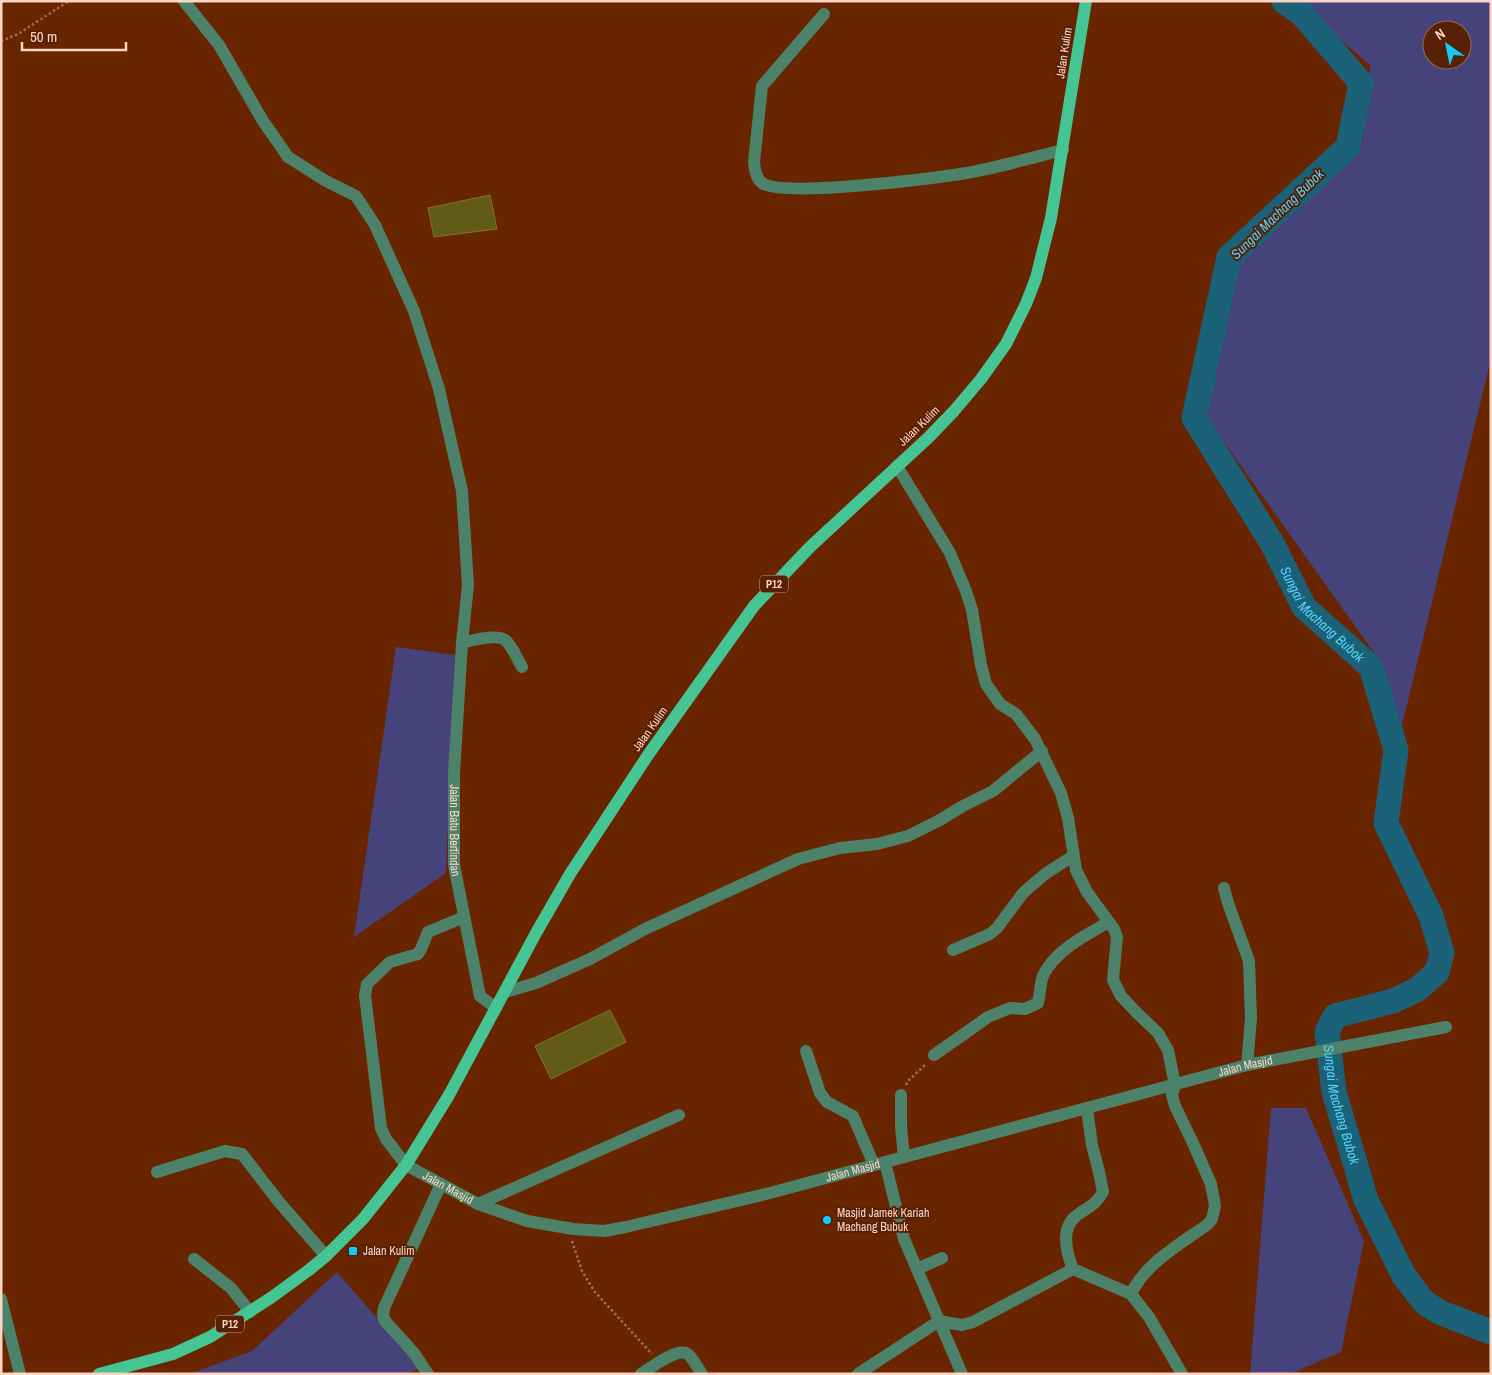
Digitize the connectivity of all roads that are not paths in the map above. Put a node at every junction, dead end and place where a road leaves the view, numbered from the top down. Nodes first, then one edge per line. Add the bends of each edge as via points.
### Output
1 (184, 1) edge
2 (1086, 1) edge
3 (824, 14) dead end
4 (1063, 150) junction
5 (897, 466) junction
6 (462, 643) junction
7 (522, 667) dead end
8 (1042, 752) junction
9 (1073, 856) junction
10 (1224, 888) dead end
11 (464, 917) junction
12 (1109, 922) junction
13 (953, 950) dead end
14 (505, 992) junction
15 (496, 1008) junction
16 (1446, 1027) dead end
17 (806, 1051) dead end
18 (934, 1055) road end
19 (1247, 1065) junction
20 (1174, 1085) junction
21 (901, 1095) road end
22 (1087, 1109) junction
23 (679, 1115) dead end
24 (904, 1157) junction
25 (880, 1163) junction
26 (406, 1165) junction
27 (157, 1172) dead end
28 (442, 1184) junction
29 (478, 1204) junction
30 (326, 1256) junction
31 (942, 1258) dead end
32 (194, 1259) dead end
33 (917, 1269) junction
34 (1073, 1269) junction
35 (1131, 1294) junction
36 (1, 1299) edge
37 (250, 1312) junction
38 (939, 1321) junction
39 (20, 1374) edge
40 (99, 1374) edge
41 (428, 1374) edge
42 (641, 1374) edge
43 (702, 1374) edge
44 (858, 1374) edge
45 (962, 1374) edge
46 (1182, 1374) edge

1 - 6 street, Jalan Batu Bertindan via 218,45 288,157 356,196 375,225 414,311 439,390 462,491 468,585
2 - 4 main road, Jalan Kulim / P12
3 - 4 street via 762,86 754,162 755,174 763,183 774,187 819,189 852,186 967,172
4 - 5 main road, Jalan Kulim / P12 via 1036,278 1006,344 954,411
5 - 8 street via 950,553 966,591 986,684 1000,704 1016,714
5 - 14 main road, Jalan Kulim / P12 via 810,547 754,606 570,874
6 - 7 street via 500,638 506,641
6 - 11 street, Jalan Batu Bertindan via 454,774 454,865
8 - 9 street via 1061,793
8 - 14 street via 993,792 908,836 798,859 645,929 590,959 536,983
9 - 12 street via 1087,892
9 - 13 street via 1023,893 998,928
10 - 19 street via 1249,961 1251,1018
11 - 15 street, Jalan Batu Bertindan via 480,996
11 - 26 street via 428,932 418,954 390,962 368,984 365,995 380,1128
12 - 18 street via 1052,960 1043,977 1038,1003 1024,1010 1010,1008 988,1017
12 - 20 street via 1117,937 1113,980 1122,996 1158,1033 1168,1050
14 - 15 main road, Jalan Kulim / P12
15 - 26 main road, Jalan Kulim / P12
16 - 19 street, Jalan Masjid
17 - 25 street via 820,1093 827,1102 853,1116
19 - 20 street, Jalan Masjid
20 - 22 street, Jalan Masjid
20 - 35 street via 1175,1106 1211,1184 1215,1206 1208,1224 1142,1276
21 - 24 street
22 - 24 street, Jalan Masjid
22 - 34 street via 1102,1192 1091,1208 1075,1217 1068,1231 1066,1252
23 - 29 street
24 - 25 street, Jalan Masjid
25 - 29 street, Jalan Masjid via 766,1194 604,1231 527,1221
25 - 33 street
26 - 28 street, Jalan Masjid
26 - 30 main road, Jalan Kulim / P12 via 363,1219
27 - 30 street via 225,1151 242,1154
28 - 29 street, Jalan Masjid
28 - 41 street via 383,1316
30 - 37 main road, Jalan Kulim / P12
31 - 33 street
32 - 37 street via 230,1288
33 - 38 street
34 - 35 street
34 - 38 street via 973,1322 962,1325
35 - 46 street via 1149,1317
36 - 39 street
37 - 40 main road, Jalan Kulim / P12 via 210,1338 174,1354
38 - 44 street
38 - 45 street
42 - 43 street via 671,1355 683,1352

